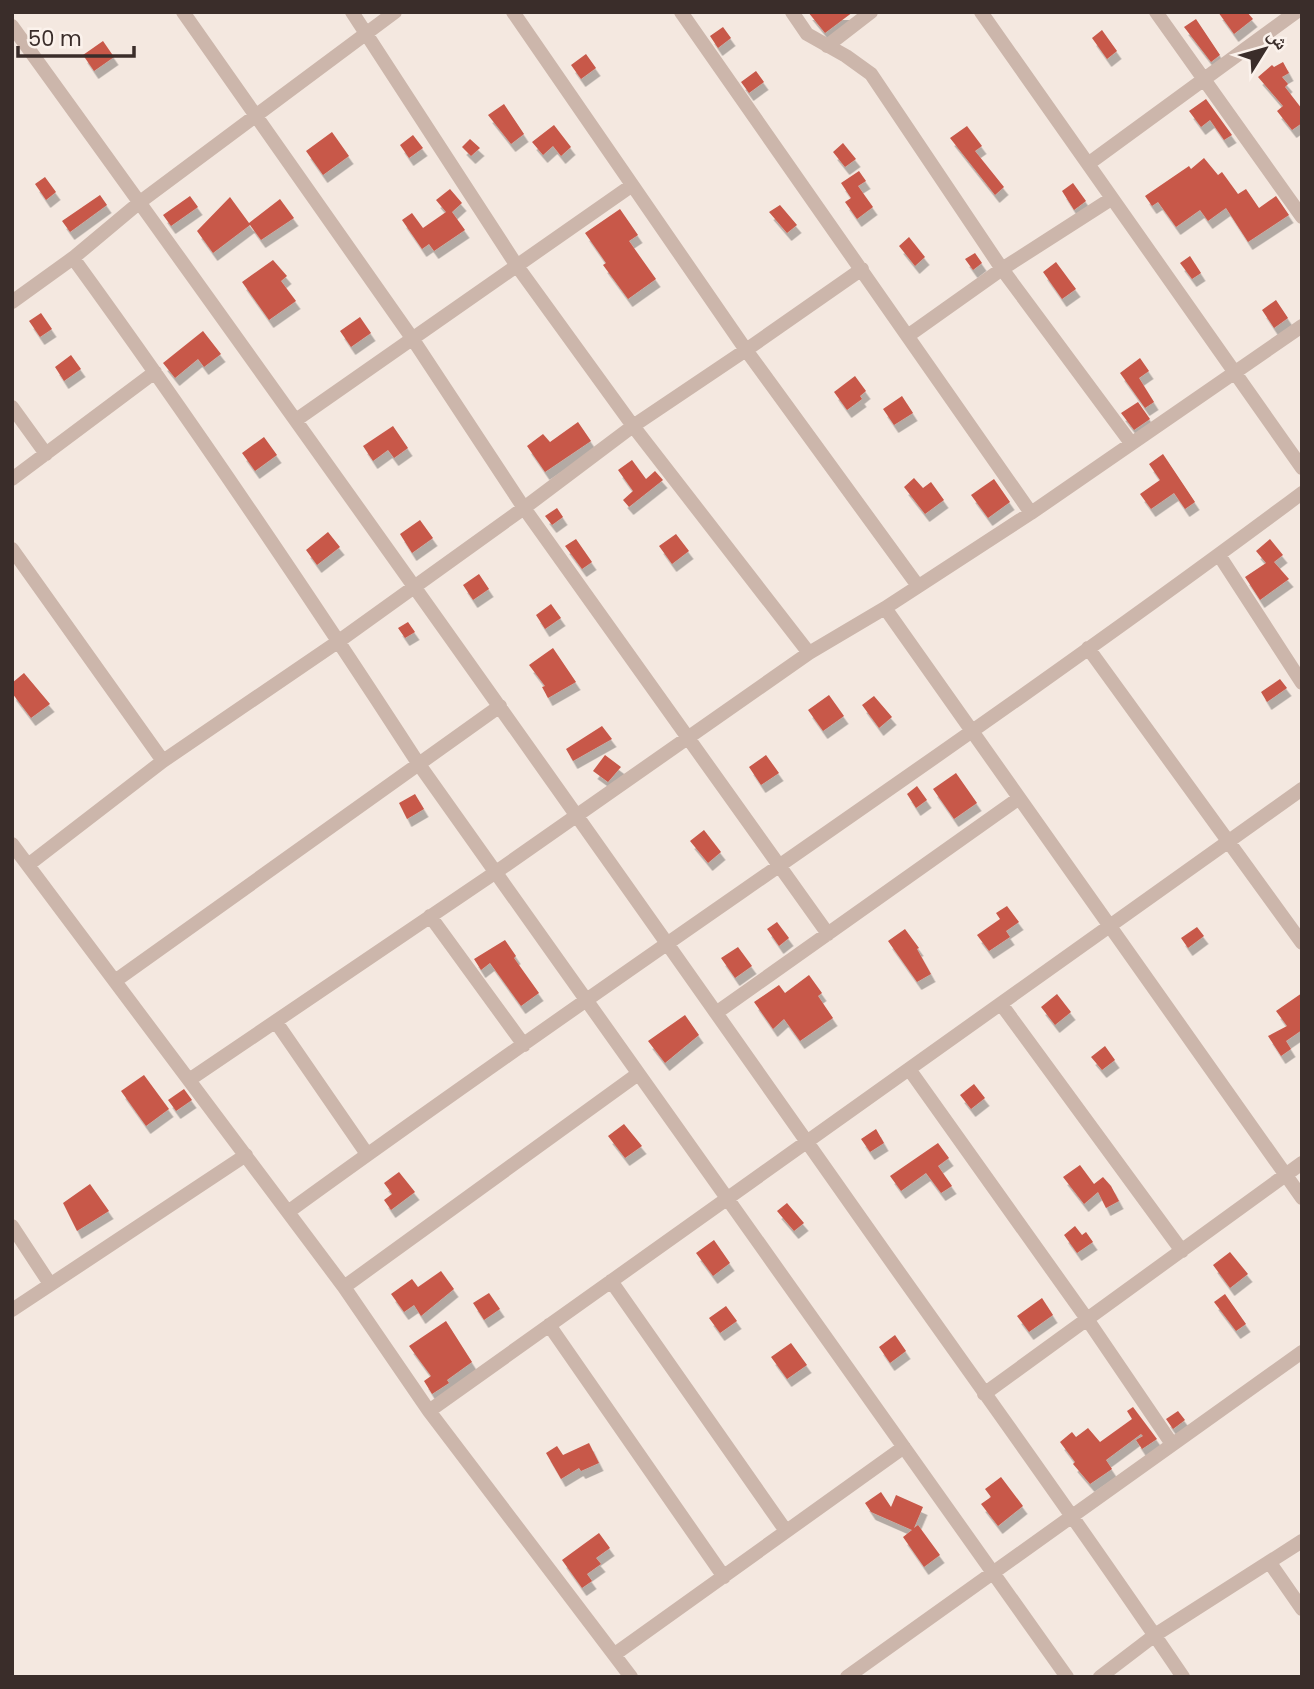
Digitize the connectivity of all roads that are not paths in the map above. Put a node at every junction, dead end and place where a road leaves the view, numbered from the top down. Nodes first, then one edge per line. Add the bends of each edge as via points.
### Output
1 (183, 12) edge
2 (352, 12) edge
3 (395, 12) edge
4 (513, 12) edge
5 (681, 12) edge
6 (792, 12) edge
7 (871, 12) edge
8 (981, 12) edge
9 (1156, 12) edge
10 (1296, 12) edge
11 (12, 26) edge
12 (366, 32) junction
13 (827, 46) junction
14 (1203, 81) junction
15 (255, 116) junction
16 (1088, 164) junction
17 (631, 186) junction
18 (1111, 199) junction
19 (140, 202) junction
20 (1302, 217) edge
21 (73, 258) junction
22 (517, 266) junction
23 (862, 269) junction
24 (1002, 269) junction
25 (12, 302) edge
26 (1302, 326) edge
27 (909, 335) junction
28 (412, 338) junction
29 (746, 350) junction
30 (155, 372) junction
31 (1233, 373) junction
32 (12, 407) edge
33 (296, 420) junction
34 (633, 426) junction
35 (1132, 443) junction
36 (46, 454) junction
37 (1302, 468) edge
38 (12, 479) edge
39 (1302, 493) edge
40 (524, 508) junction
41 (1031, 513) junction
42 (12, 549) edge
43 (1219, 555) junction
44 (414, 586) junction
45 (918, 586) junction
46 (885, 608) junction
47 (339, 641) junction
48 (1088, 648) junction
49 (809, 653) junction
50 (1302, 682) edge
51 (500, 706) junction
52 (972, 731) junction
53 (687, 739) junction
54 (163, 761) junction
55 (418, 763) junction
56 (1302, 789) edge
57 (1018, 799) junction
58 (578, 815) junction
59 (1227, 842) junction
60 (12, 844) edge
61 (28, 865) junction
62 (779, 866) junction
63 (496, 872) junction
64 (430, 916) junction
65 (1108, 925) junction
66 (828, 934) junction
67 (1302, 943) edge
68 (667, 944) junction
69 (115, 981) junction
70 (587, 1000) junction
71 (1001, 1004) junction
72 (716, 1013) junction
73 (276, 1022) junction
74 (524, 1045) junction
75 (909, 1069) junction
76 (638, 1074) junction
77 (189, 1080) junction
78 (806, 1141) junction
79 (367, 1154) junction
80 (246, 1155) junction
81 (1302, 1163) edge
82 (1285, 1175) junction
83 (727, 1198) junction
84 (1302, 1198) edge
85 (288, 1212) junction
86 (12, 1226) edge
87 (1182, 1251) junction
88 (611, 1280) junction
89 (50, 1284) junction
90 (344, 1287) junction
91 (12, 1310) edge
92 (1087, 1319) junction
93 (548, 1325) junction
94 (1302, 1352) edge
95 (984, 1394) junction
96 (429, 1411) junction
97 (1172, 1444) junction
98 (904, 1447) junction
99 (1072, 1515) junction
100 (786, 1531) junction
101 (1302, 1541) edge
102 (1270, 1563) junction
103 (994, 1573) junction
104 (724, 1577) junction
105 (1302, 1609) edge
106 (1155, 1635) junction
107 (615, 1654) junction
108 (631, 1677) edge
109 (847, 1677) edge
110 (1067, 1677) edge
111 (1100, 1677) edge
112 (1184, 1677) edge

1 - 15 street
2 - 12 street
3 - 12 street
4 - 17 street
5 - 23 street
6 - 13 street via 807,34
7 - 13 street
8 - 16 street
9 - 14 street
10 - 14 street
11 - 19 street
12 - 15 street
12 - 22 street
13 - 24 street via 871,74
14 - 16 street
14 - 20 street
15 - 19 street
15 - 28 street
16 - 18 street
17 - 22 street
17 - 29 street
18 - 24 street
18 - 31 street
19 - 21 street
19 - 33 street
21 - 25 street
21 - 30 street
22 - 28 street
22 - 34 street
23 - 27 street
23 - 29 street
24 - 27 street
24 - 35 street
26 - 31 street
27 - 41 street
28 - 33 street
28 - 40 street
29 - 34 street
29 - 45 street
30 - 36 street
30 - 47 street
31 - 35 street
31 - 37 street
32 - 36 street
33 - 44 street
34 - 40 street
34 - 49 street
35 - 41 street
36 - 38 street
39 - 43 street
40 - 44 street
40 - 53 street
41 - 45 street
42 - 54 street
43 - 48 street
43 - 50 street
44 - 47 street
44 - 51 street
45 - 46 street
46 - 49 street
46 - 52 street
47 - 54 street
47 - 55 street
48 - 52 street
48 - 59 street
49 - 53 street
51 - 55 street
51 - 58 street
52 - 57 street
52 - 62 street
53 - 58 street
53 - 62 street
54 - 61 street
55 - 63 street
55 - 69 street
56 - 59 street
57 - 65 street
57 - 66 street
58 - 63 street
58 - 68 street
59 - 65 street
59 - 67 street
60 - 61 street
61 - 69 street
62 - 66 street
62 - 68 street
63 - 64 street
63 - 70 street
64 - 73 street
64 - 74 street
65 - 71 street
65 - 82 street
66 - 72 street
68 - 70 street
68 - 72 street
69 - 77 street
70 - 74 street
70 - 76 street
71 - 75 street
71 - 87 street
72 - 78 street
73 - 77 street
73 - 79 street
74 - 79 street
75 - 78 street
75 - 92 street
76 - 83 street
76 - 90 street
77 - 80 street
78 - 83 street
78 - 95 street
79 - 85 street
80 - 85 street
80 - 89 street
81 - 82 street
82 - 84 street
82 - 87 street
83 - 88 street
83 - 98 street
85 - 90 street
86 - 89 street
87 - 92 street
88 - 93 street
88 - 100 street
89 - 91 street
90 - 96 street
92 - 95 street
92 - 97 street
93 - 96 street
93 - 104 street
94 - 97 street
95 - 99 street
96 - 107 street
97 - 99 street
98 - 100 street
98 - 103 street
99 - 103 street
99 - 106 street
100 - 104 street
101 - 102 street
102 - 105 street
102 - 106 street
103 - 109 street
103 - 110 street
104 - 107 street
106 - 111 street
106 - 112 street
107 - 108 street

